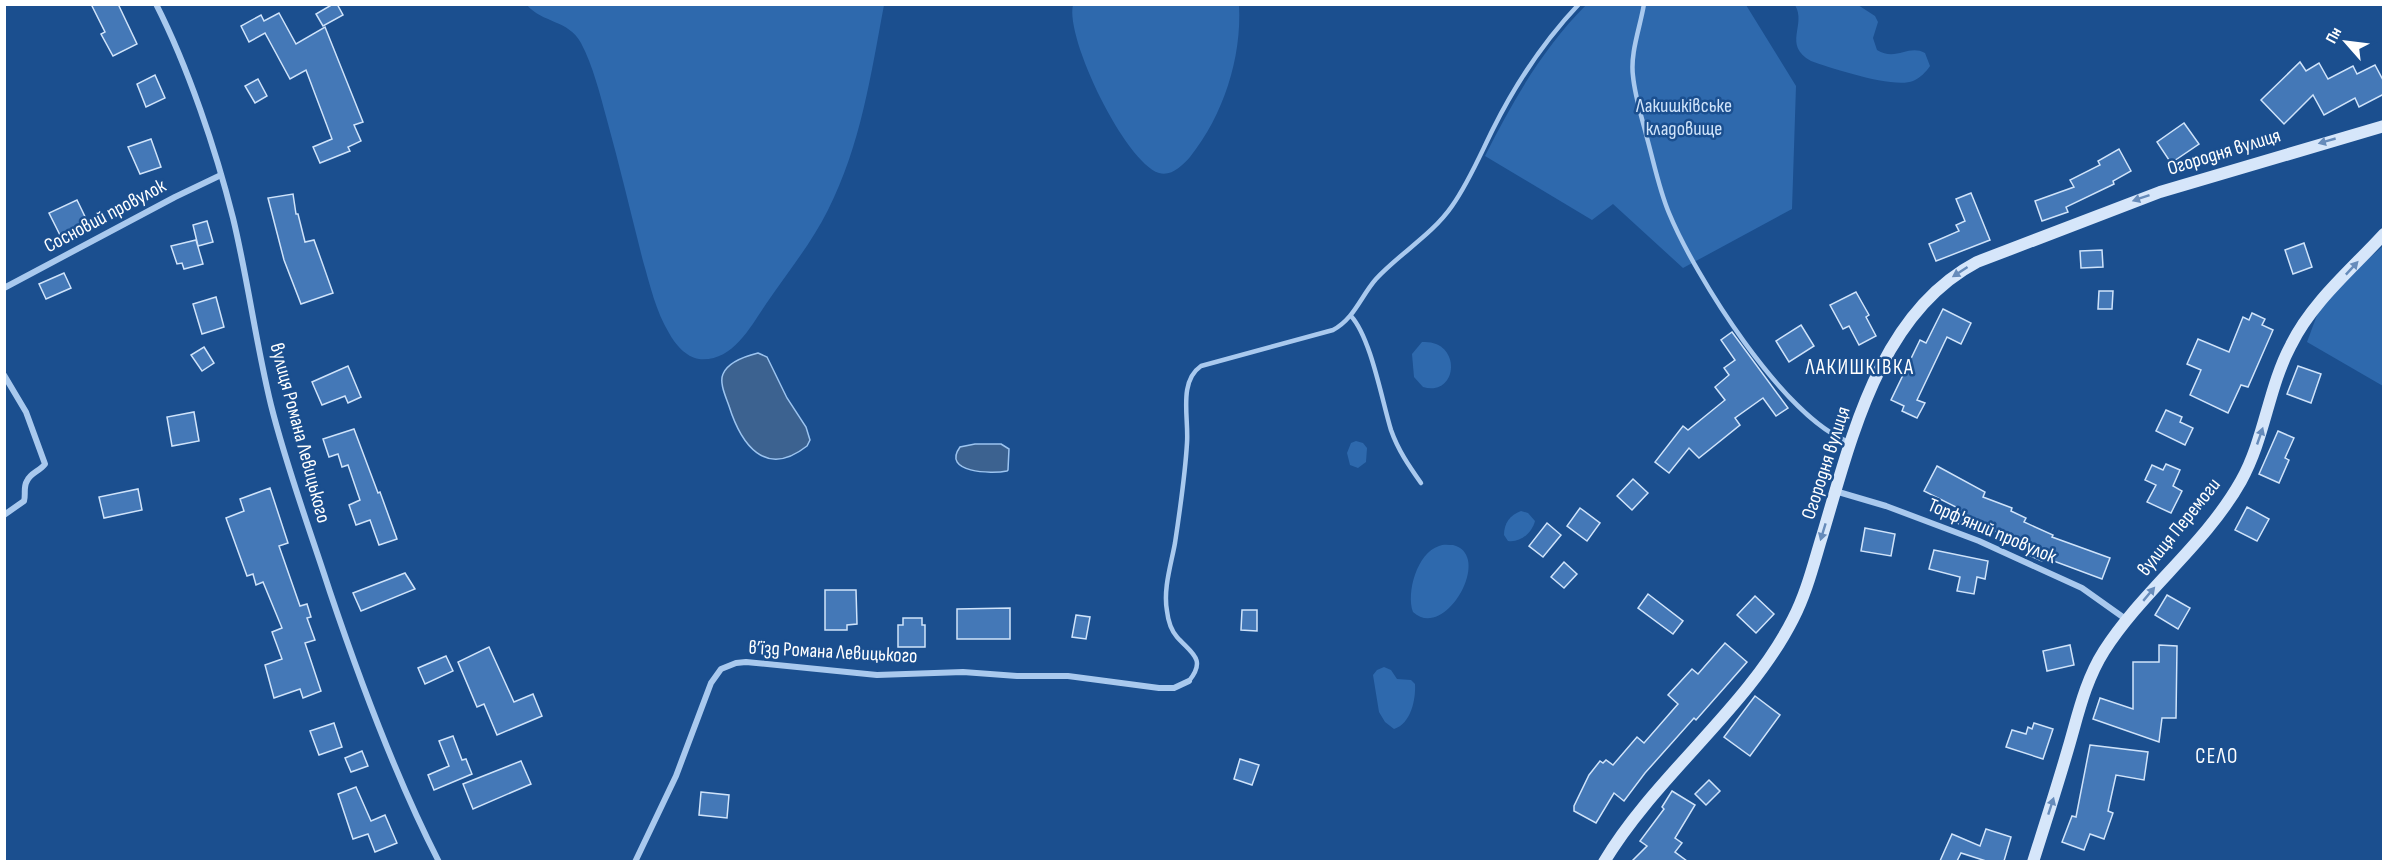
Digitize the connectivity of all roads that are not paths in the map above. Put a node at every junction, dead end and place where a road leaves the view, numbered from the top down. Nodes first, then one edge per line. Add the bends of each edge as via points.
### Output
1 (156, 4) edge
2 (1579, 4) edge
3 (1644, 4) edge
4 (2384, 126) edge
5 (221, 175) junction
6 (2384, 234) edge
7 (4, 288) edge
8 (1351, 316) junction
9 (4, 375) edge
10 (1851, 443) junction
11 (1421, 483) dead end
12 (1835, 491) junction
13 (4, 515) edge
14 (2127, 620) junction
15 (1189, 681) joint
16 (439, 861) edge
17 (635, 861) edge
18 (1604, 861) edge
19 (2033, 861) edge

1 - 5 street, вулиця Романа Левицького
2 - 8 lane via 1519,84 1450,209 1376,279
3 - 10 lane via 1632,62 1633,78 1670,215 1720,304 1784,393 1822,428
4 -> 10 street, Огородня вулиця via 2137,200 1967,267 1935,290 1898,337
5 - 7 street, Сосновий провулок
5 - 16 street, вулиця Романа Левицького via 268,391 304,516 368,698
14 -> 6 street, вулиця Перемоги via 2234,493 2255,452 2280,369 2296,335 2324,298
8 - 11 lane via 1358,324 1371,360 1392,431
8 - 15 lane via 1333,330 1201,366 1190,378 1186,454 1166,596 1172,630 1197,662
9 - 13 street via 26,412 45,464 28,478 21,505
10 - 12 street, Огородня вулиця
12 - 14 street, Торф'яний провулок via 1971,538 2082,588
12 -> 18 street, Огородня вулиця via 1808,583 1785,634 1754,678 1626,829
19 -> 14 street, вулиця Перемоги via 2089,680
15 - 17 street, в’їзд Романа Левицького via 1174,688 1159,688 1062,676 963,672 877,675 752,663 727,666 711,683 676,776

